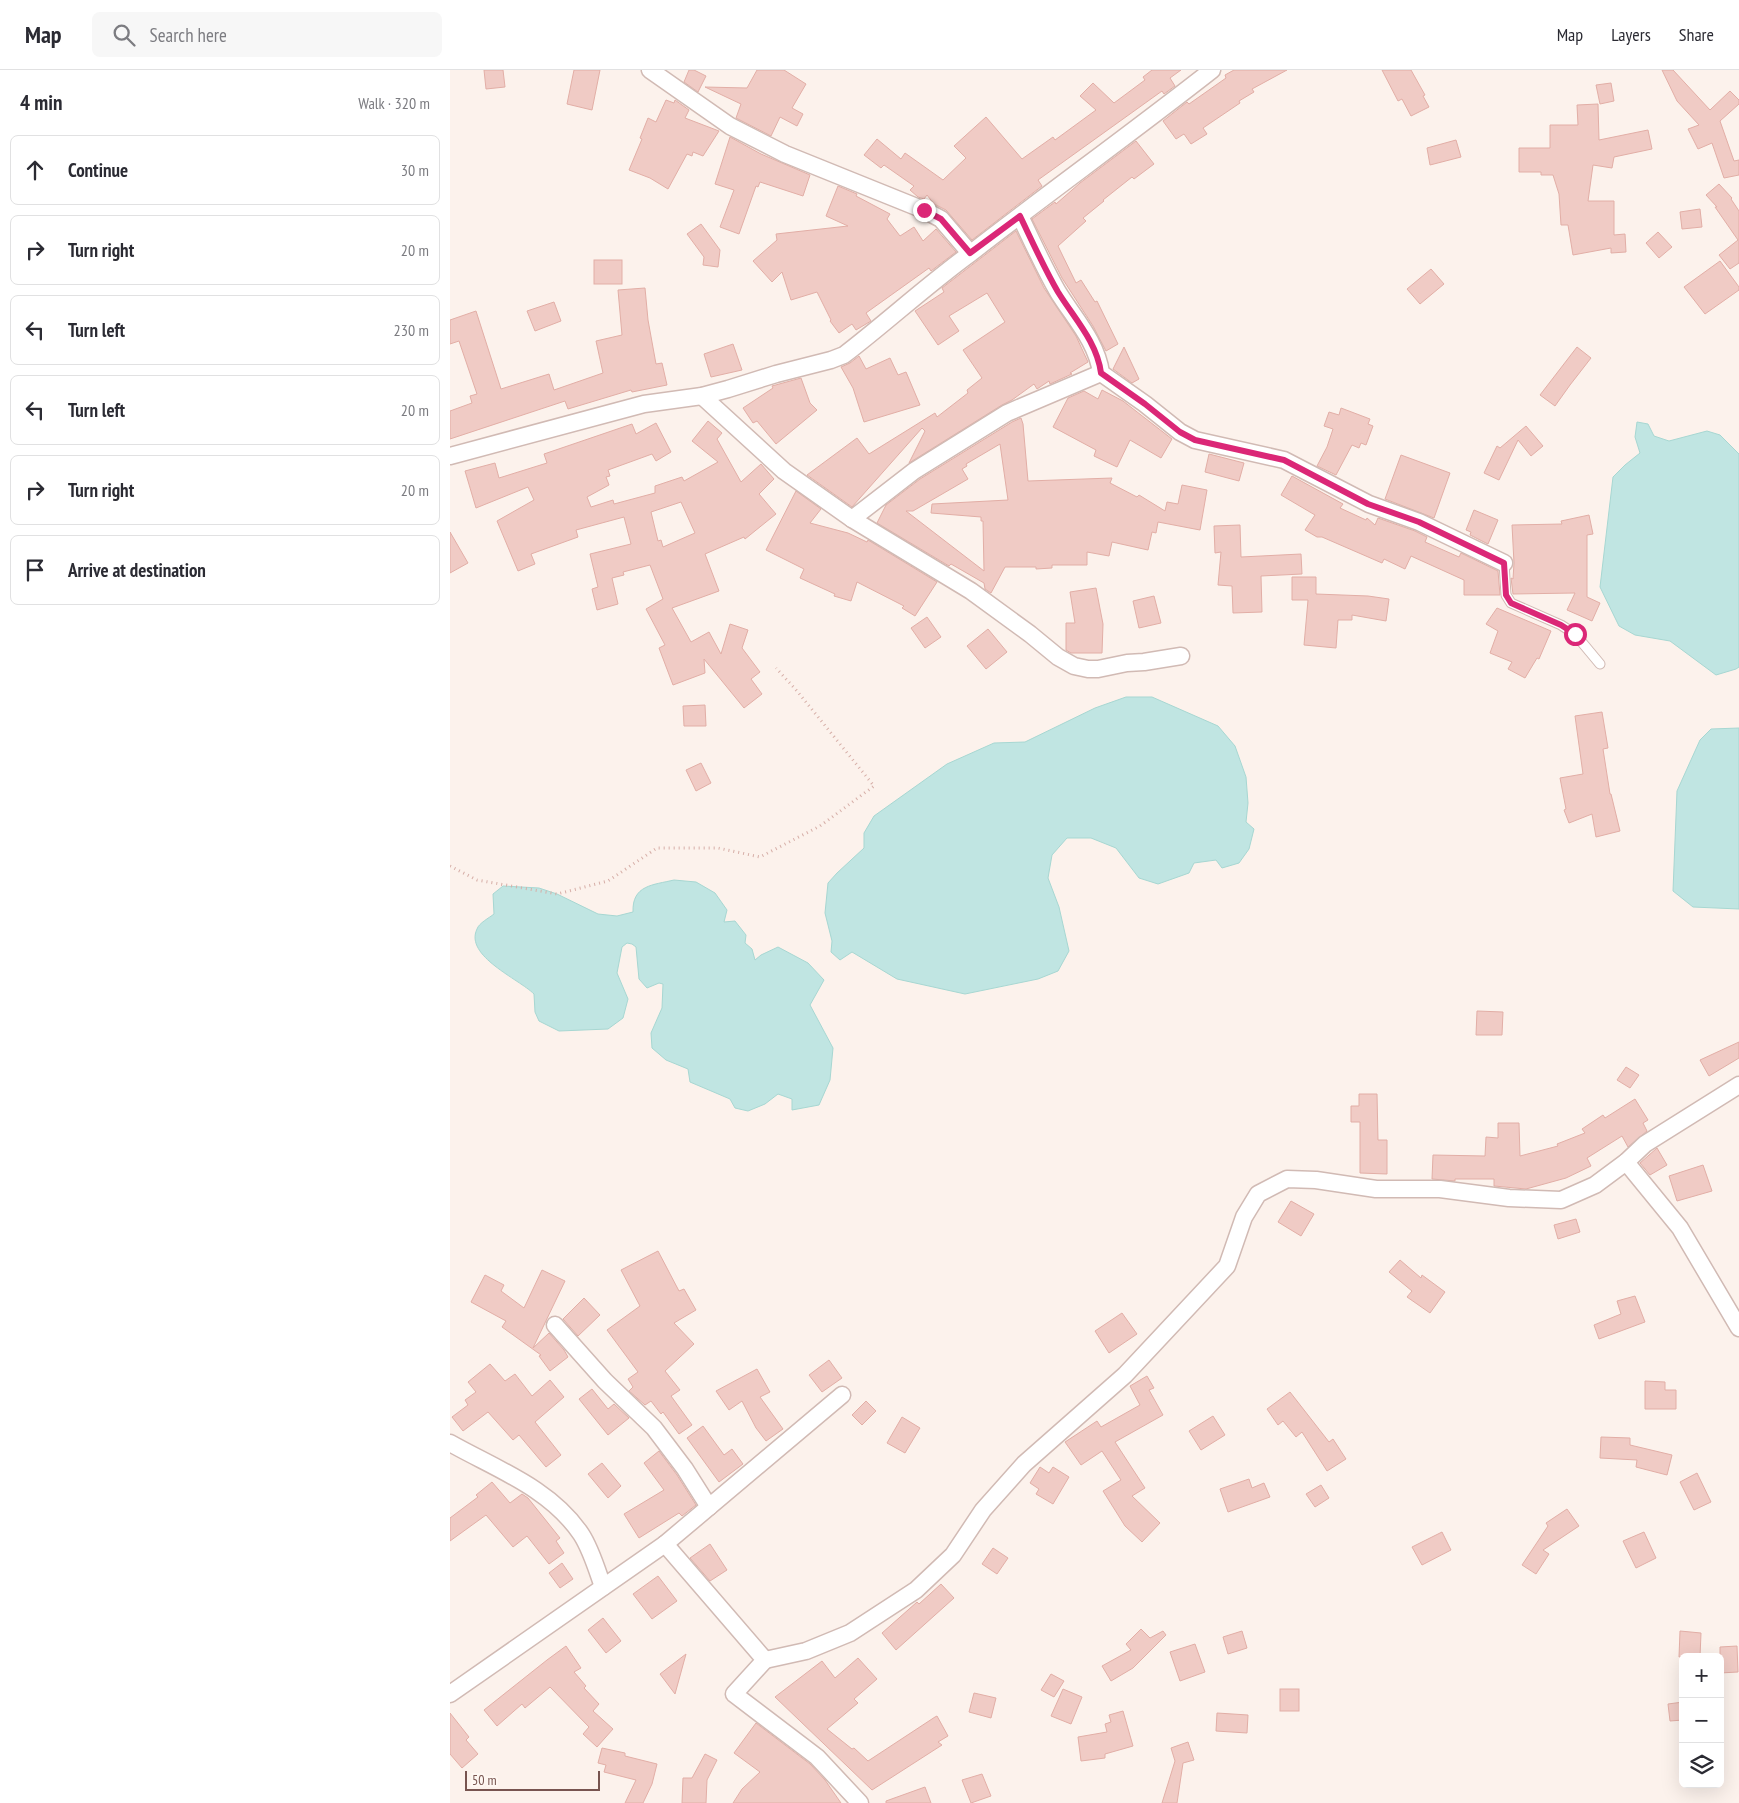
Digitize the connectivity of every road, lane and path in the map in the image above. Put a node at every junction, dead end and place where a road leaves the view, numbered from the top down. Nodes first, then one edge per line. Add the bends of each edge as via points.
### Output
1 (650, 70) edge
2 (1212, 70) edge
3 (1020, 216) junction
4 (970, 253) junction
5 (1101, 373) junction
6 (702, 396) junction
7 (450, 456) edge
8 (852, 519) junction
9 (1504, 563) joint
10 (1181, 656) dead end
11 (1600, 664) dead end
12 (776, 668) dead end
13 (450, 866) edge
14 (1739, 1084) edge
15 (1626, 1162) junction
16 (555, 1326) dead end
17 (1739, 1328) edge
18 (842, 1395) dead end
19 (450, 1443) edge
20 (709, 1507) junction
21 (665, 1544) junction
22 (603, 1587) junction
23 (765, 1660) junction
24 (450, 1694) edge
25 (860, 1803) edge

1 - 4 street via 730,126 785,154 941,219
2 - 3 street
3 - 4 street
3 - 5 street via 1057,290 1091,343
4 - 6 street via 844,355
5 - 8 street via 1007,413 914,470
5 - 9 street via 1195,440 1284,460 1368,504 1419,522
6 - 7 street via 644,404
6 - 8 street via 784,471
8 - 10 street via 971,591 1074,666 1098,669
9 - 11 lane via 1506,595 1511,603 1568,629
12 - 13 path via 874,786 820,826 760,857 718,848 657,848 608,881 557,894 477,880
14 - 15 street via 1645,1144
15 - 17 street via 1680,1228
15 - 23 street via 1595,1185 1560,1200 1509,1198 1440,1189 1376,1190 1316,1180 1287,1179 1258,1194 1244,1217 1227,1266 1125,1376 1024,1464 983,1510 947,1561 916,1590 850,1633 806,1651
16 - 20 street via 654,1428
18 - 20 street
19 - 22 street via 528,1484 564,1512 582,1536
20 - 21 street
21 - 22 street
21 - 23 street
22 - 24 street
23 - 25 street via 734,1694 817,1757

